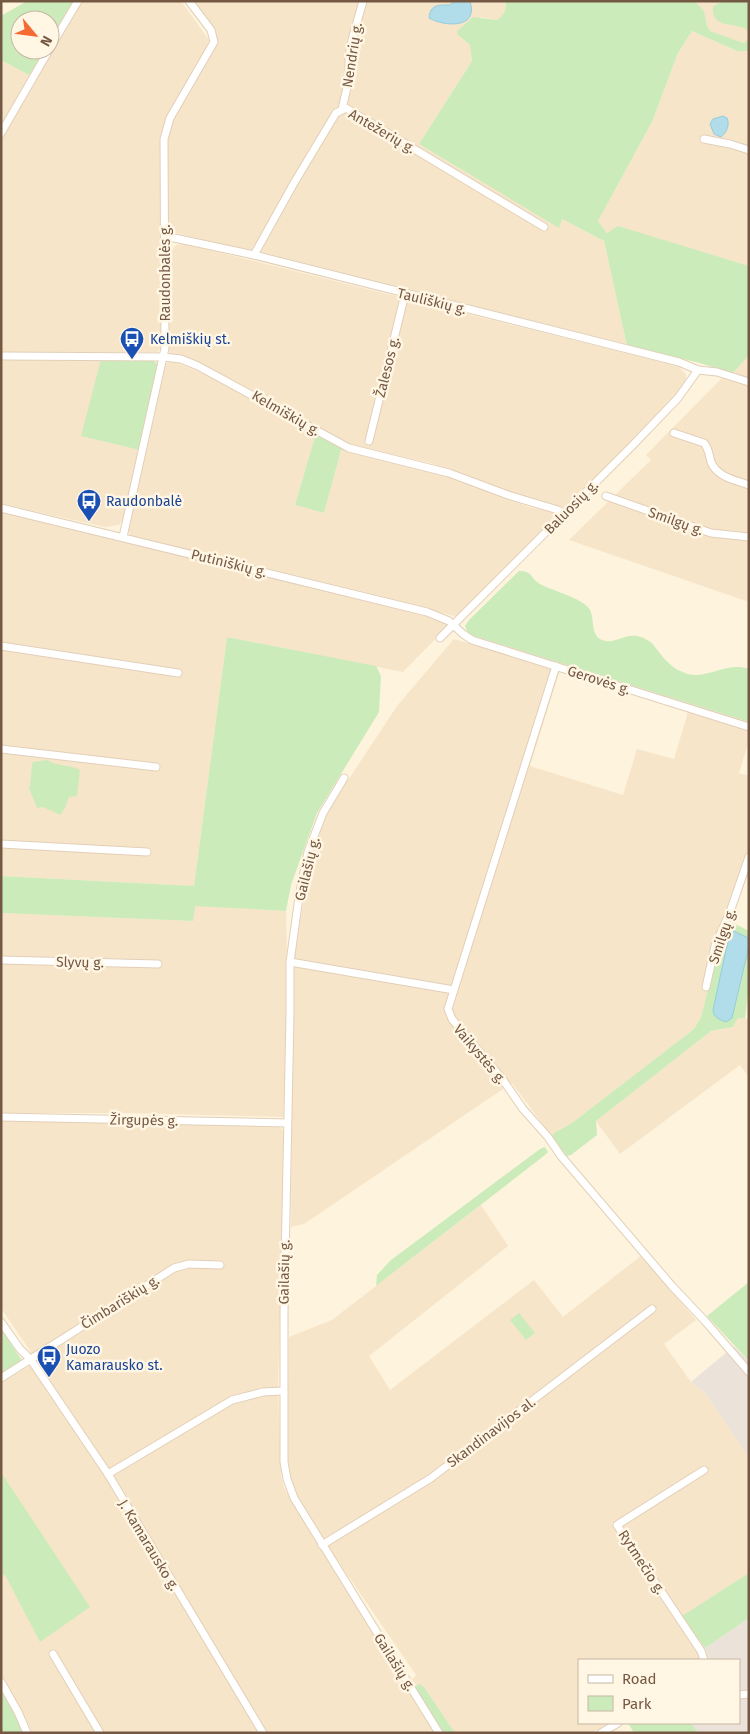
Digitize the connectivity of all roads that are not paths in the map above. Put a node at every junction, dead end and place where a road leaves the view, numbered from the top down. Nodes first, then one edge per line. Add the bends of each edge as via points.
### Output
1 (78, 1) edge
2 (189, 1) edge
3 (363, 1) edge
4 (60, 32) edge
5 (44, 60) edge
6 (342, 109) junction
7 (2, 131) edge
8 (704, 139) dead end
9 (749, 150) edge
10 (544, 227) dead end
11 (166, 236) junction
12 (254, 255) junction
13 (405, 294) junction
14 (1, 356) edge
15 (163, 357) junction
16 (698, 370) junction
17 (749, 382) edge
18 (674, 433) dead end
19 (369, 441) dead end
20 (749, 485) edge
21 (606, 496) dead end
22 (1, 508) edge
23 (564, 514) junction
24 (123, 537) junction
25 (749, 537) edge
26 (453, 624) junction
27 (440, 638) dead end
28 (1, 646) edge
29 (556, 666) junction
30 (178, 673) dead end
31 (749, 727) edge
32 (1, 749) edge
33 (156, 767) dead end
34 (344, 778) dead end
35 (1, 844) edge
36 (147, 852) dead end
37 (749, 857) edge
38 (1, 960) edge
39 (290, 962) junction
40 (158, 964) dead end
41 (706, 987) dead end
42 (454, 990) junction
43 (1, 1117) edge
44 (287, 1123) junction
45 (220, 1264) dead end
46 (652, 1309) dead end
47 (1, 1322) edge
48 (31, 1360) junction
49 (749, 1372) edge
50 (1, 1378) edge
51 (283, 1391) junction
52 (704, 1470) dead end
53 (108, 1474) junction
54 (322, 1545) junction
55 (53, 1654) dead end
56 (704, 1659) edge
57 (1, 1682) edge
58 (616, 1724) edge
59 (26, 1733) edge
60 (100, 1733) edge
61 (263, 1733) edge
62 (439, 1733) edge
63 (601, 1733) edge

1 - 4 street
2 - 11 street, Raudonbalės g. via 211,30 214,42 166,127
3 - 6 street, Nendrių g. via 352,40 349,79
5 - 7 street
6 - 10 street, Antežerių g. via 350,110
6 - 12 street, Antežerių g. via 336,113
8 - 9 street
11 - 12 street, Tauliškių g.
11 - 15 street, Raudonbalės g. via 166,342
12 - 13 street, Tauliškių g.
13 - 16 street, Tauliškių g. via 679,362
13 - 19 street, Žalesos g.
14 - 15 street, Kelmiškių g.
15 - 23 street, Kelmiškių g. via 181,359 198,366 349,448 449,473
15 - 24 street, Raudonbalės g.
16 - 17 street, Tauliškių g.
16 - 23 street, Baluosių g. via 678,398
18 - 20 street via 704,443 712,464 720,474
21 - 25 street, Smilgų g. via 710,533
22 - 24 street, Putiniškių g.
23 - 26 street, Baluosių g.
24 - 26 street, Putiniškių g. via 427,612
26 - 27 street, Baluosių g.
26 - 29 street, Gerovės g. via 472,640
28 - 30 street
29 - 31 street, Gerovės g.
29 - 42 street, Vaikystės g.
32 - 33 street
34 - 39 street, Gailašių g. via 323,813 308,852
35 - 36 street
37 - 41 street, Smilgų g. via 715,946
38 - 40 street, Slyvų g.
39 - 42 street
39 - 44 street, Gailašių g.
42 - 49 street, Vaikystės g. via 448,1009 452,1020 561,1156
43 - 44 street, Žirgupės g.
44 - 51 street, Gailašių g.
45 - 48 street, Čimbariškių g. via 189,1264 174,1268
46 - 54 street, Skandinavijos al. via 430,1478
47 - 48 street, J. Kamarausko g.
48 - 50 street, Čimbariškių g.
48 - 53 street, J. Kamarausko g.
51 - 53 street via 263,1392 217,1407
51 - 54 street, Gailašių g. via 287,1479 294,1498
52 - 56 street, Rytmečio g. via 618,1525
53 - 61 street, J. Kamarausko g.
54 - 62 street, Gailašių g.
55 - 60 street
57 - 59 street
58 - 63 street

